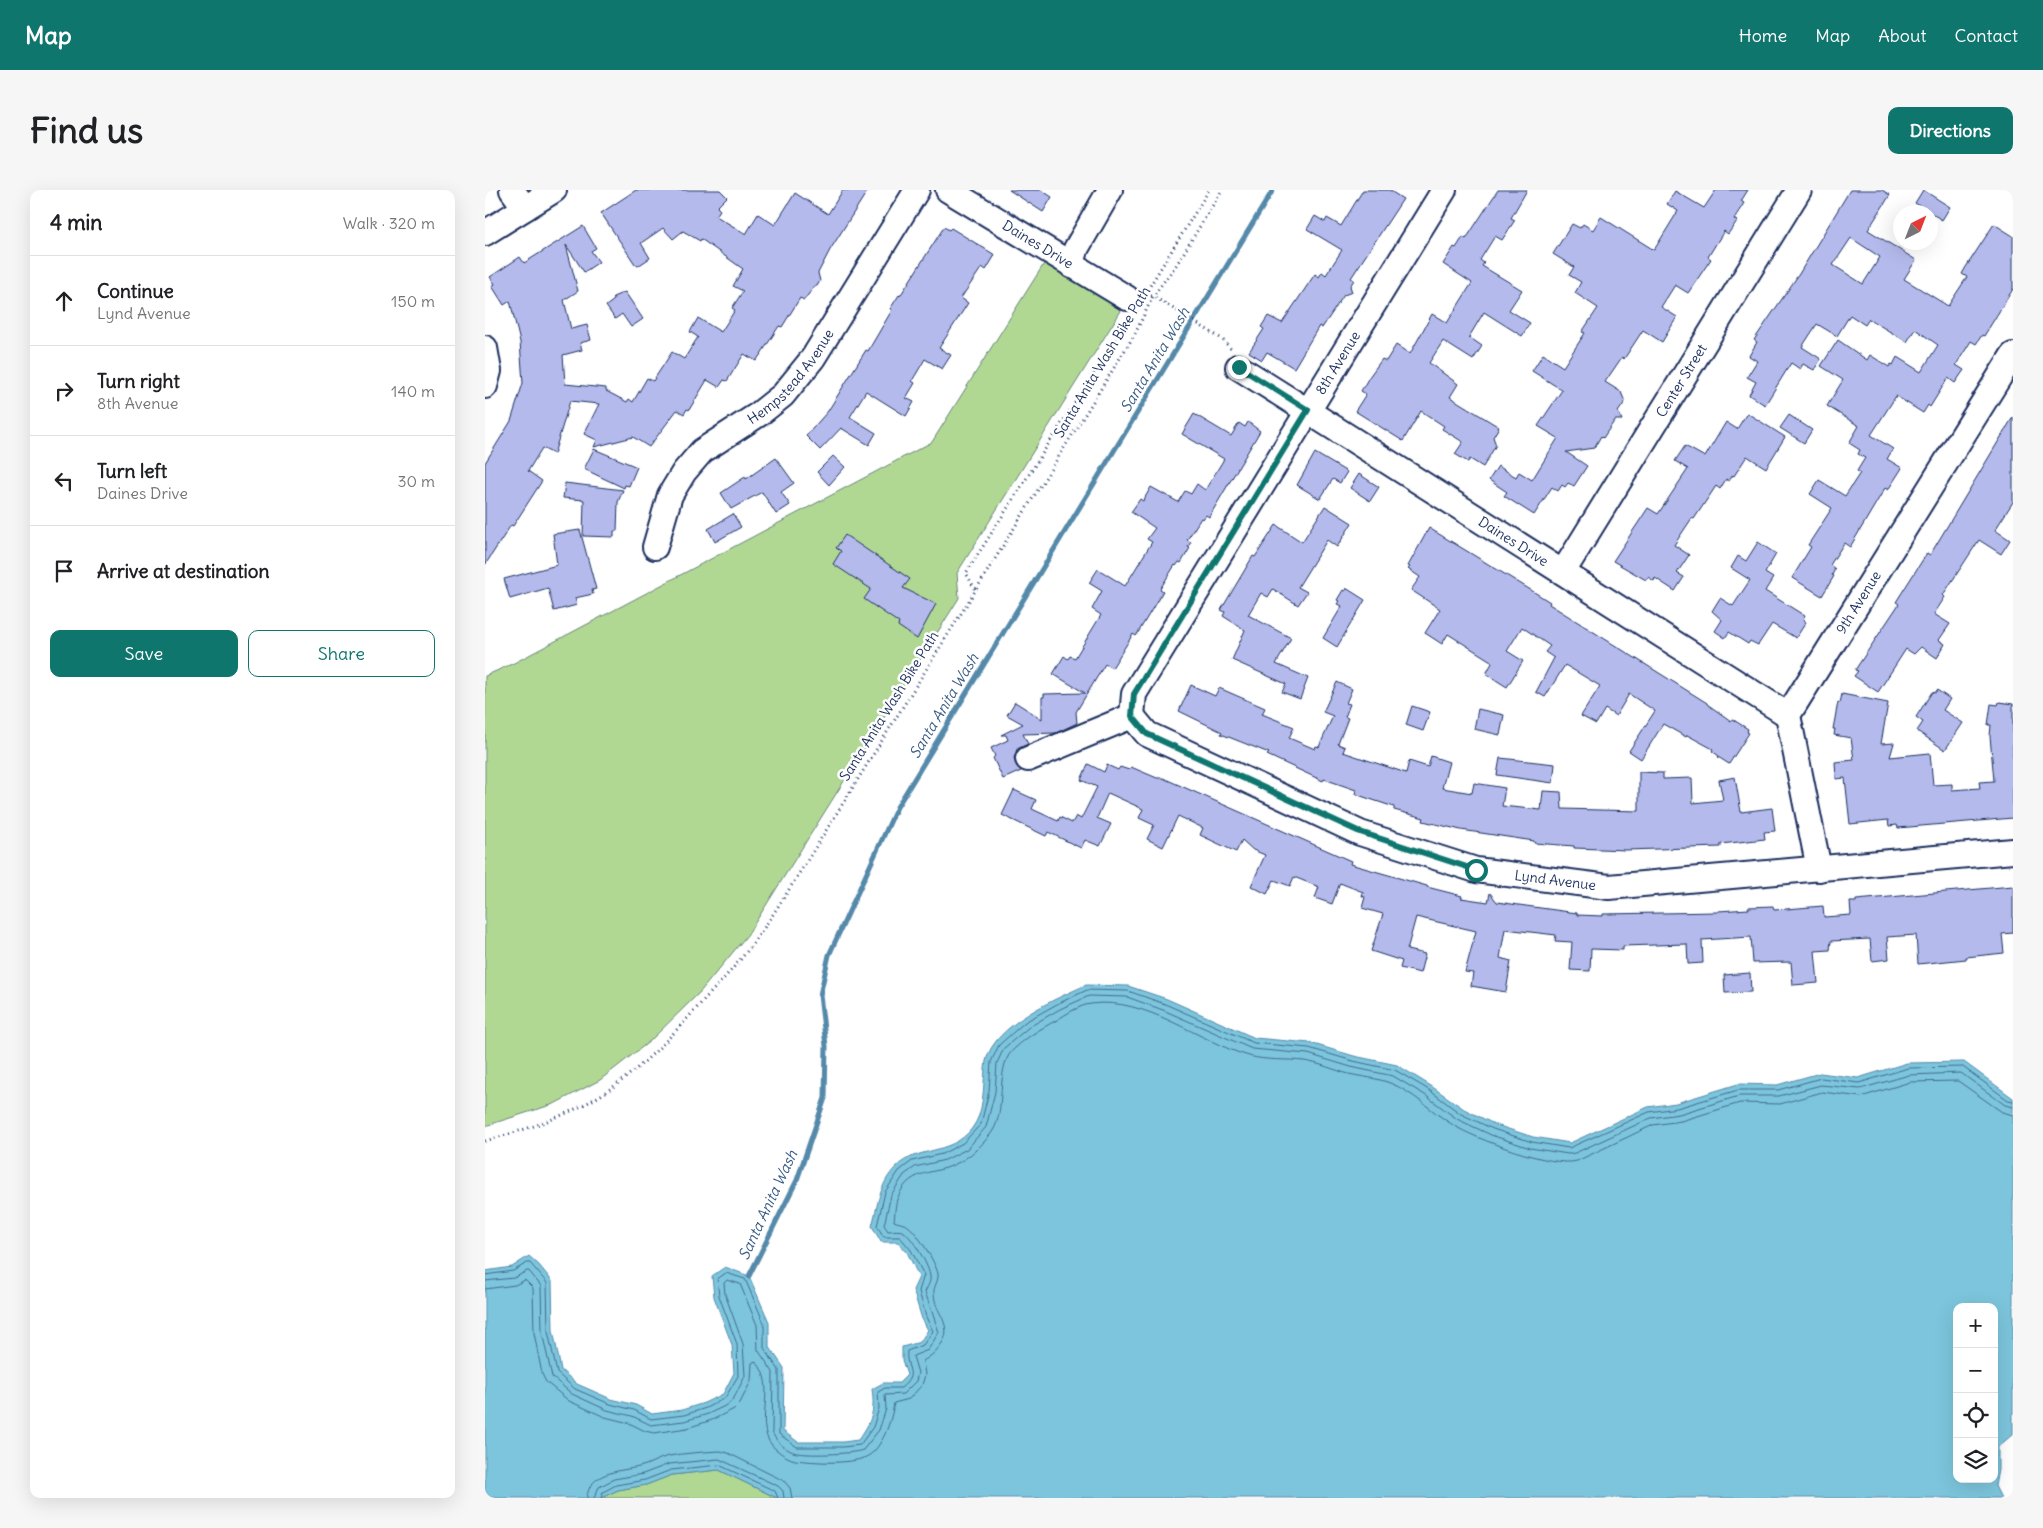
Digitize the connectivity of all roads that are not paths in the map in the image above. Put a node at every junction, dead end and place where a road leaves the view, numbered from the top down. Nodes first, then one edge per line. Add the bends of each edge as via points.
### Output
1 (554, 190) edge
2 (917, 190) edge
3 (948, 190) edge
4 (1110, 190) edge
5 (1444, 190) edge
6 (1799, 190) edge
7 (519, 199) edge
8 (485, 233) edge
9 (1072, 266) junction
10 (1135, 302) road end
11 (485, 348) edge
12 (2013, 355) edge
13 (1239, 367) dead end
14 (485, 386) edge
15 (1308, 410) junction
16 (655, 547) dead end
17 (1563, 572) junction
18 (1132, 716) junction
19 (1788, 716) junction
20 (1028, 759) dead end
21 (2013, 851) edge
22 (1819, 870) junction

1 - 7 street
2 - 16 street, Hempstead Avenue via 813,358 783,395 701,450 684,472 670,495
3 - 9 street, Daines Drive
4 - 9 street via 1075,250
5 - 15 street, 8th Avenue
6 - 17 street, Center Street
7 - 8 street
9 - 10 street, Daines Drive
11 - 14 street via 489,371
12 - 19 street, 9th Avenue
13 - 15 street, Daines Drive
15 - 17 street, Daines Drive
15 - 18 street, 8th Avenue via 1134,694
17 - 19 street, Daines Drive
18 - 20 street
18 - 22 street, Lynd Avenue via 1147,734 1360,832 1476,870 1609,887
19 - 22 street
21 - 22 street, Lynd Avenue

